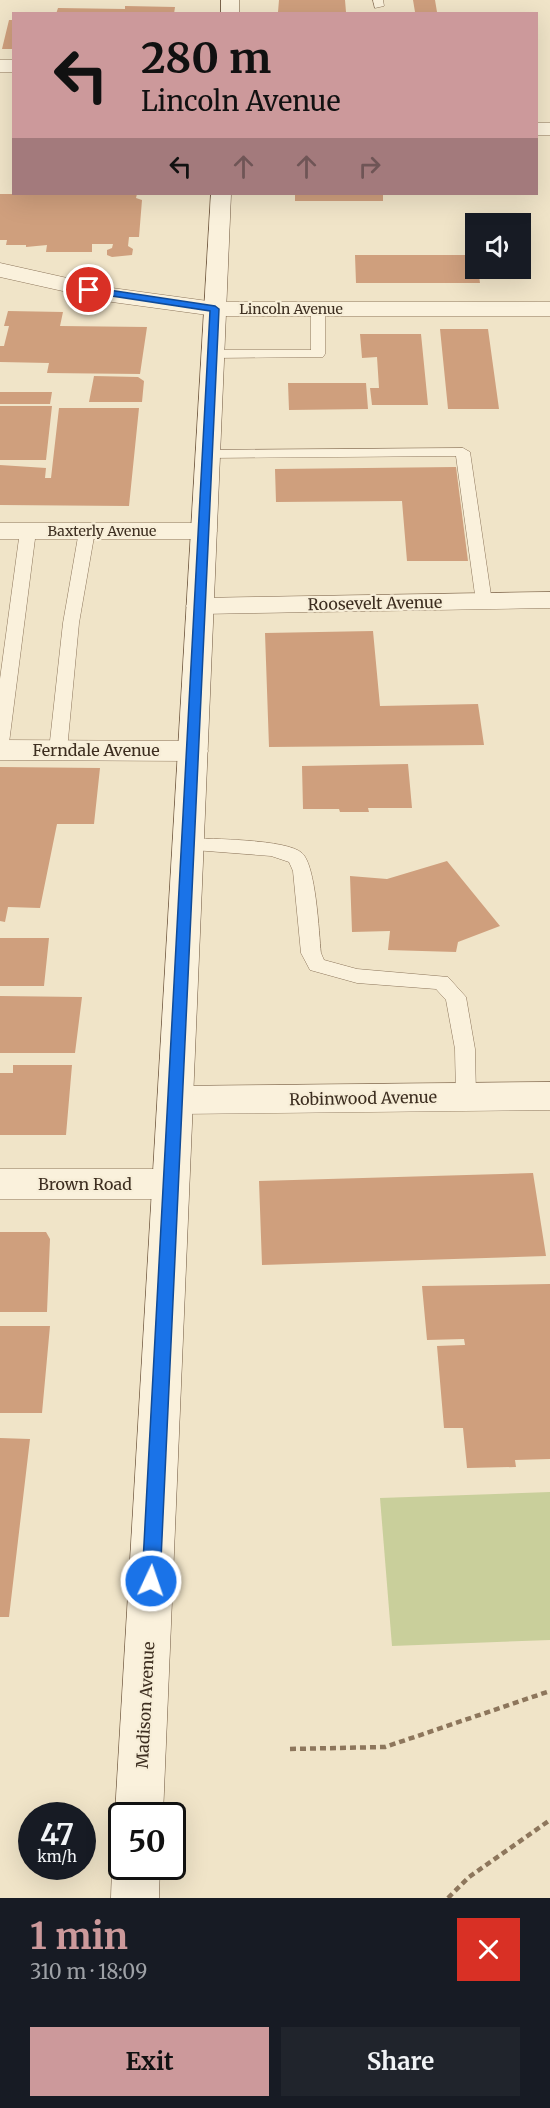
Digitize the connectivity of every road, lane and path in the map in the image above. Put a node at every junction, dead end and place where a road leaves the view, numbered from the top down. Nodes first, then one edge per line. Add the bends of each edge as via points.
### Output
1 (221, 195) edge
2 (0, 270) edge
3 (215, 309) junction
4 (318, 309) junction
5 (550, 309) edge
6 (213, 354) junction
7 (208, 454) junction
8 (0, 531) edge
9 (28, 531) junction
10 (87, 531) junction
11 (204, 531) junction
12 (550, 600) edge
13 (484, 602) junction
14 (200, 606) junction
15 (0, 743) edge
16 (0, 750) edge
17 (58, 750) junction
18 (193, 751) junction
19 (188, 844) junction
20 (550, 1096) edge
21 (466, 1097) junction
22 (176, 1100) junction
23 (0, 1184) edge
24 (171, 1184) junction
25 (550, 1692) edge
26 (291, 1749) dead end
27 (140, 1802) edge
28 (550, 1820) edge
29 (136, 1880) edge
30 (135, 1898) edge
31 (448, 1898) edge

1 - 3 main road, Madison Avenue
2 - 3 main road, Lincoln Avenue via 111,295
3 - 4 main road, Lincoln Avenue
3 - 6 main road, Madison Avenue
4 - 5 main road, Lincoln Avenue
4 - 6 lane via 318,354
6 - 7 main road, Madison Avenue
7 - 11 main road, Madison Avenue
7 - 13 lane via 463,452
8 - 9 main road, Baxterly Avenue
9 - 10 main road, Baxterly Avenue
9 - 15 lane
10 - 11 main road, Baxterly Avenue
10 - 17 lane via 71,623
11 - 14 main road, Madison Avenue
12 - 13 main road, Roosevelt Avenue
13 - 14 main road, Roosevelt Avenue
14 - 18 main road, Madison Avenue
16 - 17 main road, Ferndale Avenue
17 - 18 main road, Ferndale Avenue
18 - 19 main road, Madison Avenue
19 - 21 lane via 271,850 296,858 302,871 311,953 317,965 357,976 441,982 456,998 464,1044
19 - 22 main road, Madison Avenue
20 - 21 main road, Robinwood Avenue
21 - 22 main road, Robinwood Avenue
22 - 24 main road, Madison Avenue
23 - 24 main road, Brown Road
24 - 27 main road, Madison Avenue
25 - 26 path via 385,1747
28 - 31 path via 469,1877
29 - 30 main road

